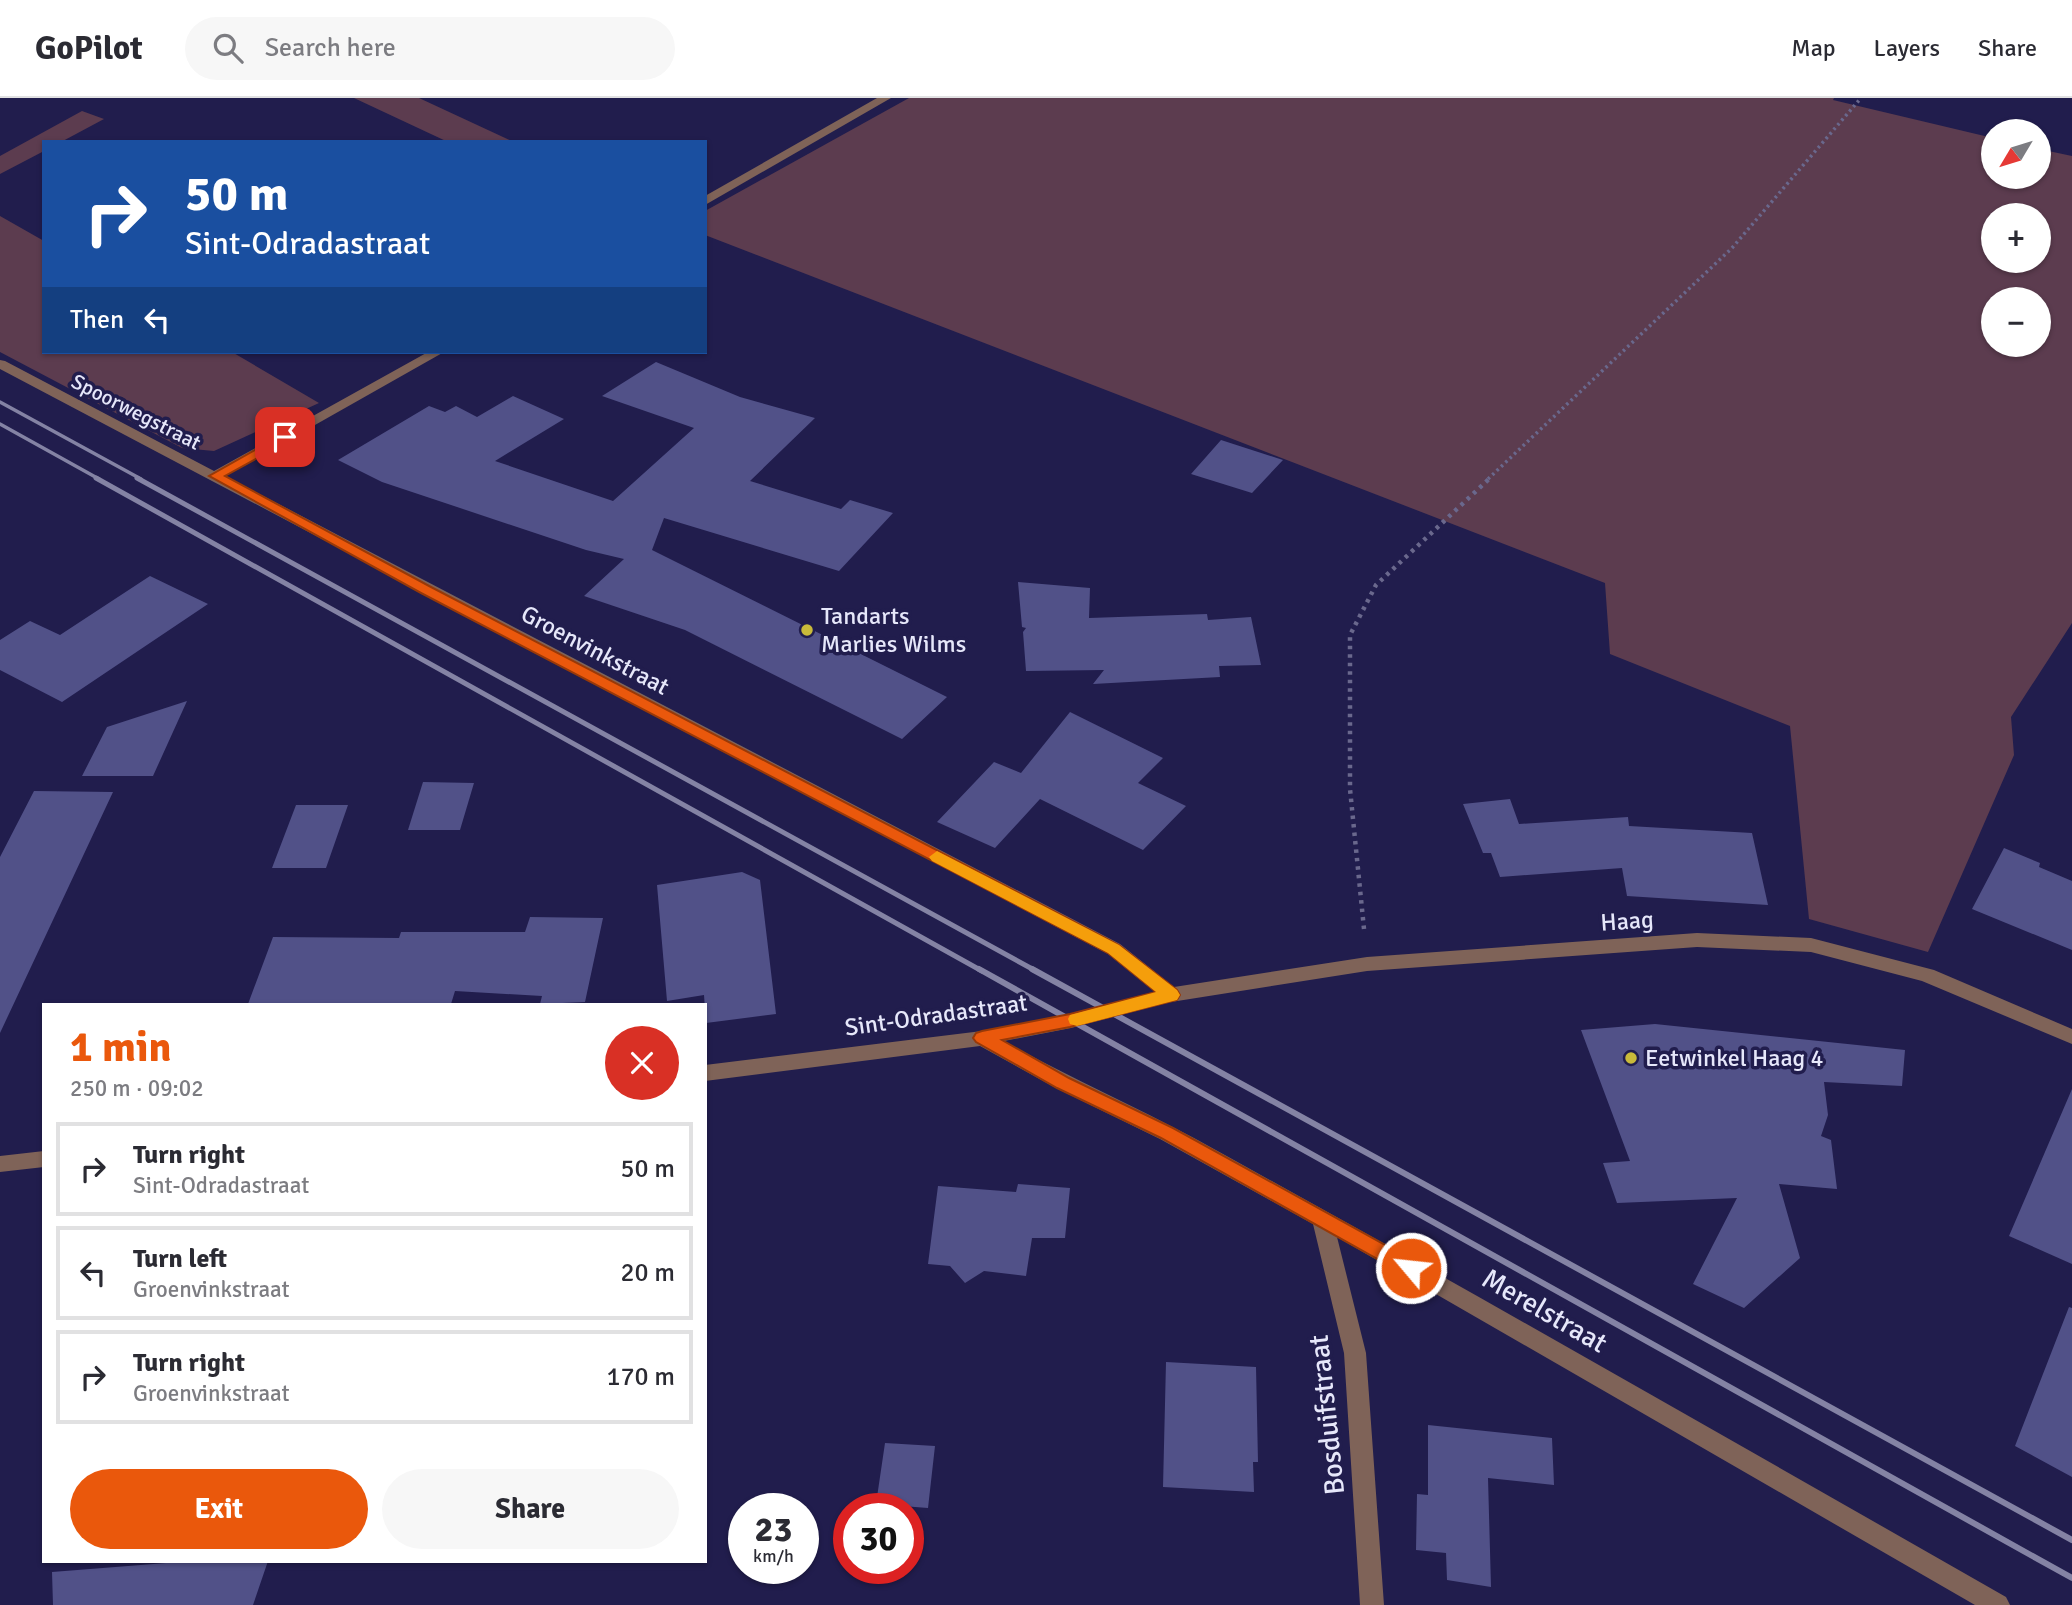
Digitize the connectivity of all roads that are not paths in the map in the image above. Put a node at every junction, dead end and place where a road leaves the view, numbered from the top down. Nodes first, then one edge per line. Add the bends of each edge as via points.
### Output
1 (885, 98) edge
2 (707, 200) edge
3 (433, 354) edge
4 (0, 364) edge
5 (215, 476) junction
6 (1171, 995) junction
7 (2072, 1037) edge
8 (982, 1038) junction
9 (707, 1073) edge
10 (42, 1159) edge
11 (0, 1164) edge
12 (1323, 1221) junction
13 (1372, 1605) edge
14 (1998, 1605) edge

1 - 2 street
3 - 5 street
4 - 5 street, Spoorwegstraat
5 - 6 street, Groenvinkstraat via 1114,949
6 - 7 street, Haag via 1367,964 1697,940 1811,945 1927,975
6 - 8 street, Sint-Odradastraat
8 - 9 street, Sint-Odradastraat
8 - 12 street, Merelstraat via 1167,1133
10 - 11 street
12 - 13 street, Bosduifstraat via 1355,1353
12 - 14 street, Merelstraat

